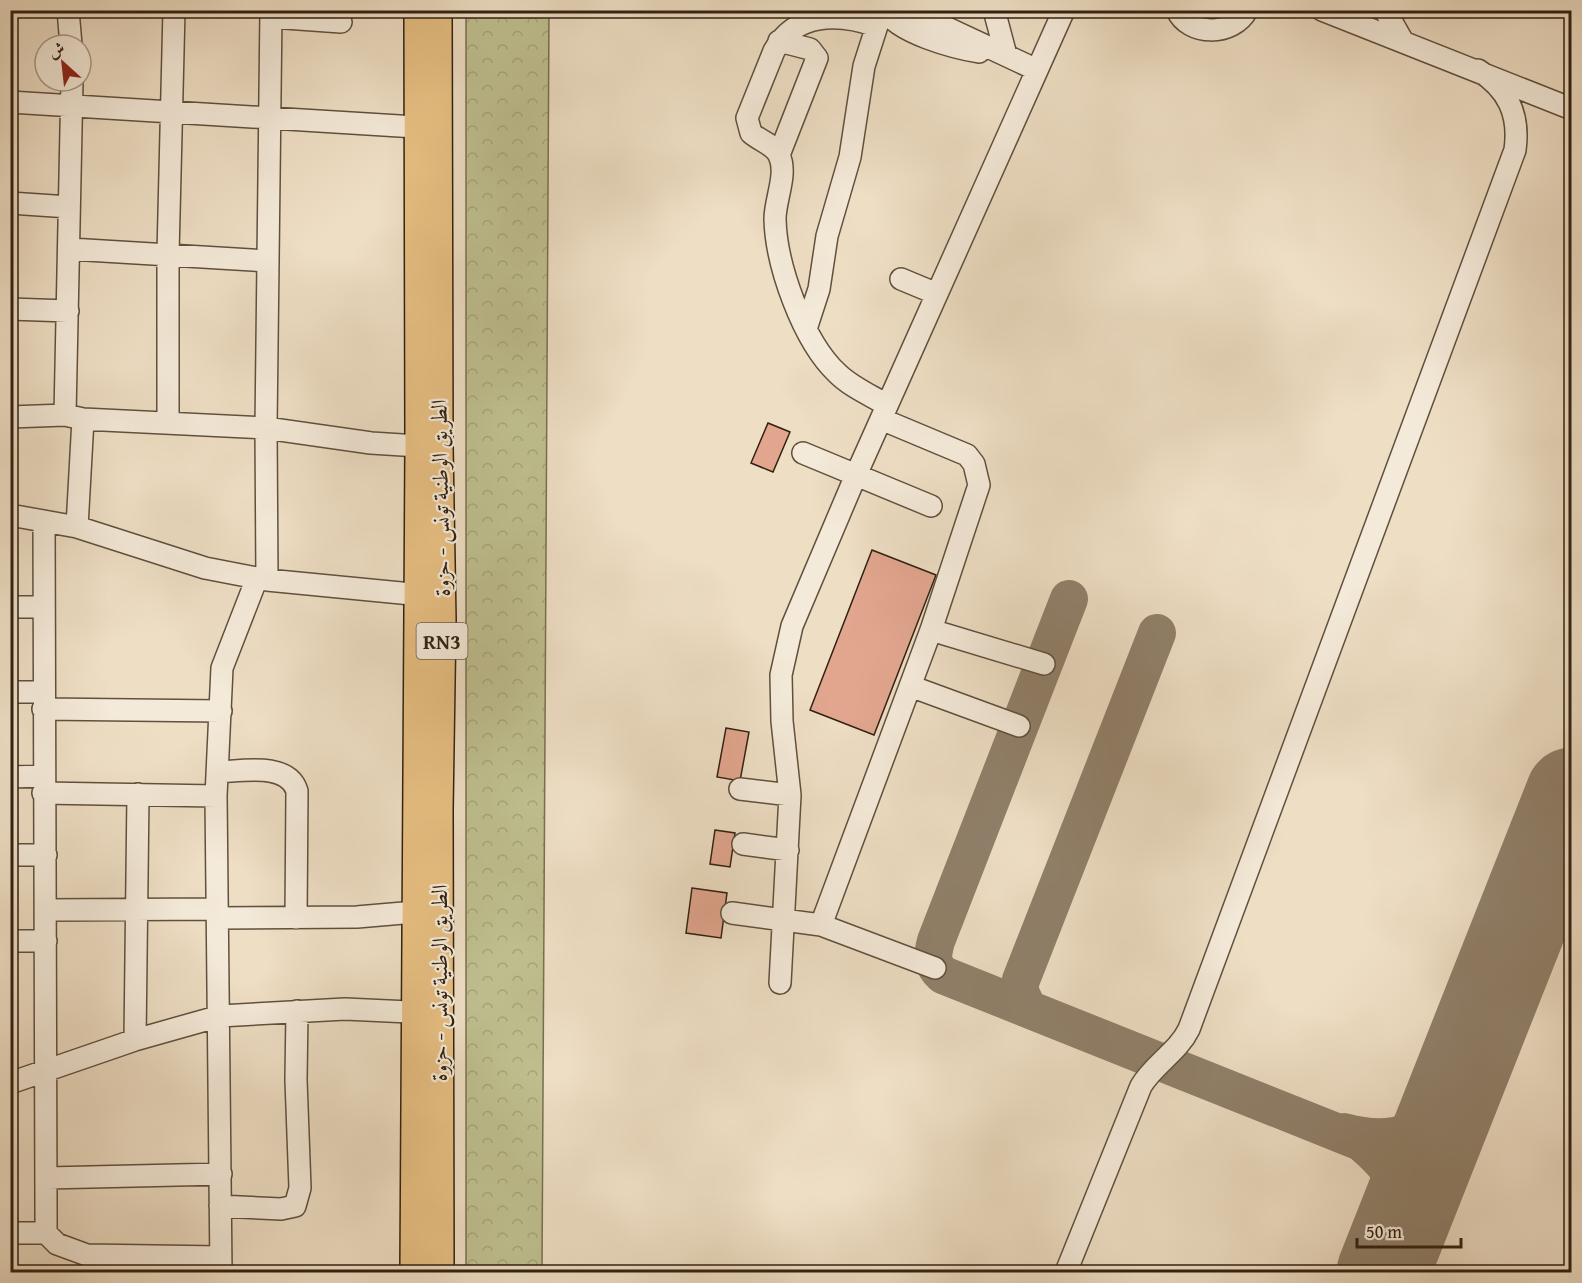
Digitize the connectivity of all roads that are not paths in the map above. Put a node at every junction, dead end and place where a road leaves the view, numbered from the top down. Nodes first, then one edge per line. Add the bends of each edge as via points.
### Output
1 (68, 10) edge
2 (174, 10) edge
3 (418, 10) edge
4 (438, 10) edge
5 (994, 10) edge
6 (1064, 10) edge
7 (1178, 10) edge
8 (1248, 10) edge
9 (1322, 10) edge
10 (1384, 10) edge
11 (271, 14) edge
12 (893, 15) edge
13 (341, 22) dead end
14 (70, 33) edge
15 (1402, 40) junction
16 (779, 41) junction
17 (1006, 56) junction
18 (1037, 70) junction
19 (1478, 70) junction
20 (72, 93) edge
21 (10, 102) edge
22 (72, 105) junction
23 (1572, 109) edge
24 (170, 112) junction
25 (270, 118) junction
26 (428, 127) junction
27 (779, 155) junction
28 (10, 203) edge
29 (69, 207) junction
30 (70, 249) junction
31 (168, 254) junction
32 (268, 261) junction
33 (901, 279) dead end
34 (937, 294) junction
35 (10, 309) edge
36 (68, 311) junction
37 (806, 329) junction
38 (884, 412) junction
39 (10, 417) edge
40 (74, 417) junction
41 (168, 423) junction
42 (266, 428) junction
43 (429, 446) junction
44 (803, 453) dead end
45 (856, 475) junction
46 (931, 506) dead end
47 (10, 515) edge
48 (44, 521) junction
49 (77, 527) junction
50 (262, 579) junction
51 (430, 596) junction
52 (10, 607) edge
53 (44, 607) junction
54 (931, 630) junction
55 (1044, 664) dead end
56 (910, 686) junction
57 (10, 692) edge
58 (43, 701) junction
59 (221, 711) junction
60 (1019, 726) dead end
61 (219, 772) junction
62 (10, 777) edge
63 (43, 785) junction
64 (740, 789) dead end
65 (138, 794) junction
66 (790, 795) junction
67 (216, 796) junction
68 (743, 844) dead end
69 (788, 850) junction
70 (10, 855) edge
71 (46, 855) junction
72 (47, 910) junction
73 (135, 911) junction
74 (415, 912) junction
75 (217, 914) junction
76 (732, 914) dead end
77 (296, 918) junction
78 (784, 918) junction
79 (821, 925) junction
80 (10, 941) edge
81 (46, 941) junction
82 (935, 968) dead end
83 (780, 983) dead end
84 (297, 1011) junction
85 (426, 1013) junction
86 (220, 1016) junction
87 (135, 1040) junction
88 (45, 1073) junction
89 (10, 1083) edge
90 (221, 1174) junction
91 (46, 1178) junction
92 (220, 1206) junction
93 (10, 1233) edge
94 (46, 1233) junction
95 (139, 1265) edge
96 (221, 1265) edge
97 (414, 1272) edge
98 (440, 1272) edge
99 (1066, 1272) edge

1 - 14 street
2 - 24 street
3 - 26 main road, الطريق الوطنية تونس - حزوة / RN3
4 - 26 main road, الطريق الوطنية تونس - حزوة / RN3
5 - 17 street
6 - 18 street
7 - 8 street via 1184,20 1214,30 1237,24
9 - 15 street
10 - 15 street
11 - 13 street
11 - 25 street
12 - 16 street via 818,19 796,25
12 - 17 street
12 - 37 street via 859,87 850,157
15 - 19 street
16 - 27 street via 747,117 751,133
16 - 27 street via 810,49 817,58
17 - 18 street
18 - 34 street
19 - 23 street
19 - 99 street via 1511,103 1516,118 1515,150 1189,1029 1177,1048 1153,1068 1141,1086
20 - 22 street
21 - 22 street
22 - 24 street
22 - 29 street
24 - 25 street
24 - 31 street
25 - 26 street
25 - 32 street
26 - 43 main road, الطريق الوطنية تونس - حزوة / RN3
27 - 37 street via 782,173 775,216 776,238
28 - 29 street
29 - 30 street
30 - 31 street
30 - 36 street
31 - 32 street
31 - 41 street
32 - 42 street
33 - 34 street
34 - 38 street
35 - 36 street
36 - 40 street
37 - 38 street via 837,374
38 - 45 street
38 - 54 street via 967,455 978,474 977,495
39 - 40 street
40 - 41 street
40 - 49 street
41 - 42 street
42 - 43 street via 370,443
42 - 50 street
43 - 51 main road, الطريق الوطنية تونس - حزوة / RN3
44 - 45 street
45 - 46 street
45 - 66 street via 801,602 786,652 781,698
47 - 48 street
48 - 49 street
48 - 53 street
49 - 50 street via 205,568
50 - 51 street
50 - 59 street via 224,660
51 - 74 main road, الطريق الوطنية تونس - حزوة / RN3
51 - 85 main road, الطريق الوطنية تونس - حزوة / RN3
52 - 53 street
53 - 58 street
54 - 55 street
54 - 56 street
56 - 60 street
56 - 79 street
57 - 58 street
58 - 59 street
58 - 63 street
59 - 61 street
61 - 67 street
61 - 77 street via 276,772 295,783
62 - 63 street
63 - 65 street
63 - 71 street
64 - 66 street
65 - 67 street
65 - 73 street
66 - 69 street
67 - 75 street
68 - 69 street
69 - 78 street
70 - 71 street
71 - 72 street
72 - 73 street
72 - 81 street
73 - 75 street
73 - 87 street
74 - 77 street
74 - 85 main road, الطريق الوطنية تونس - حزوة / RN3
75 - 77 street
75 - 86 street
76 - 78 street
78 - 79 street
78 - 83 street
79 - 82 street
80 - 81 street
81 - 88 street
84 - 85 street
84 - 86 street
84 - 92 street via 300,1188 295,1206
85 - 97 main road, الطريق الوطنية تونس - حزوة / RN3
85 - 98 main road, الطريق الوطنية تونس - حزوة / RN3
86 - 87 street
86 - 90 street
87 - 88 street
88 - 89 street
88 - 91 street
90 - 91 street
90 - 92 street
91 - 94 street
92 - 96 street
93 - 94 street
94 - 95 street via 69,1250
95 - 96 street

